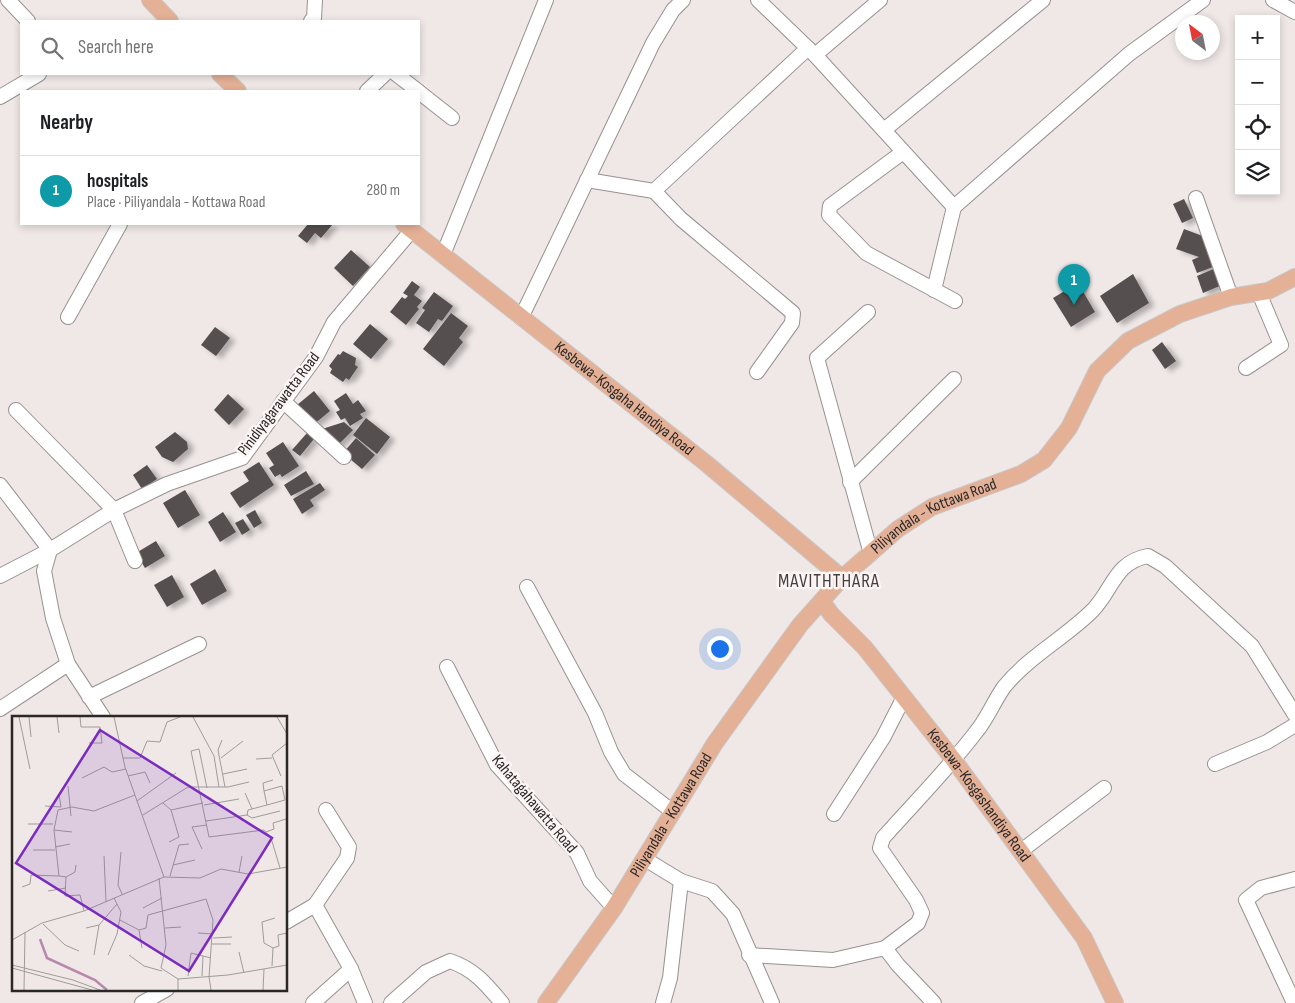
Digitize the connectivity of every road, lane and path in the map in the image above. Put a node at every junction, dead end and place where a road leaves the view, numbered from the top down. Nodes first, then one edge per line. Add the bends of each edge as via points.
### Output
1 (8, 0) edge
2 (150, 0) edge
3 (315, 0) edge
4 (546, 0) edge
5 (683, 0) edge
6 (758, 0) edge
7 (880, 0) edge
8 (1043, 0) edge
9 (1203, 0) edge
10 (1273, 0) edge
11 (1295, 12) edge
12 (27, 20) edge
13 (169, 20) edge
14 (311, 20) edge
15 (811, 51) junction
16 (37, 75) edge
17 (224, 75) edge
18 (384, 75) edge
19 (397, 75) edge
20 (237, 90) edge
21 (367, 90) edge
22 (416, 90) edge
23 (420, 94) edge
24 (0, 97) edge
25 (452, 118) dead end
26 (884, 130) junction
27 (904, 152) junction
28 (587, 180) junction
29 (654, 191) junction
30 (1196, 198) dead end
31 (954, 207) junction
32 (119, 225) edge
33 (408, 227) edge
34 (443, 255) junction
35 (1294, 280) edge
36 (934, 290) junction
37 (1259, 293) junction
38 (1231, 297) junction
39 (954, 301) dead end
40 (868, 312) dead end
41 (68, 317) dead end
42 (522, 318) junction
43 (1246, 368) dead end
44 (757, 372) dead end
45 (954, 379) dead end
46 (284, 401) junction
47 (16, 410) dead end
48 (344, 457) dead end
49 (850, 482) junction
50 (0, 485) edge
51 (114, 510) junction
52 (50, 550) junction
53 (871, 554) junction
54 (135, 561) dead end
55 (0, 576) edge
56 (842, 578) junction
57 (527, 587) dead end
58 (822, 600) junction
59 (198, 644) dead end
60 (68, 664) junction
61 (447, 667) dead end
62 (89, 697) junction
63 (904, 697) junction
64 (0, 709) edge
65 (1295, 714) edge
66 (102, 716) edge
67 (1295, 725) edge
68 (953, 759) junction
69 (1215, 764) dead end
70 (1104, 788) dead end
71 (326, 810) dead end
72 (673, 812) junction
73 (834, 814) dead end
74 (1021, 851) junction
75 (645, 859) junction
76 (1295, 879) edge
77 (681, 881) junction
78 (315, 905) junction
79 (614, 908) junction
80 (288, 921) edge
81 (885, 948) junction
82 (749, 955) junction
83 (351, 969) junction
84 (138, 990) edge
85 (165, 990) edge
86 (144, 1002) edge
87 (313, 1003) edge
88 (365, 1003) edge
89 (391, 1003) edge
90 (502, 1003) edge
91 (546, 1003) edge
92 (663, 1003) edge
93 (772, 1003) edge
94 (934, 1003) edge
95 (1115, 1003) edge
96 (1294, 1003) edge

1 - 12 street
2 - 13 main road
3 - 14 street
4 - 34 street
5 - 28 street via 653,43
6 - 15 street
7 - 15 street
8 - 26 street
9 - 31 street via 1129,54
10 - 11 street
15 - 26 street
15 - 29 street
16 - 24 street
17 - 20 main road
18 - 21 street
19 - 22 street
23 - 25 street
26 - 27 street
27 - 31 street
27 - 36 street via 830,206 829,215 866,253
28 - 29 street
28 - 42 street
29 - 44 street via 682,219 793,313 792,324
30 - 38 street
31 - 36 street
32 - 41 street
33 - 34 main road, Kesbewa-Kosgaha Handiya Road
33 - 46 street, Pinidiyagarawatta Road via 334,322 316,357
34 - 42 main road, Kesbewa-Kosgaha Handiya Road
35 - 37 main road, Piliyandala - Kottawa Road
36 - 39 street
37 - 38 main road, Piliyandala - Kottawa Road
37 - 43 street via 1281,345
38 - 53 main road, Piliyandala - Kottawa Road via 1180,314 1128,341 1097,371 1069,428 1044,460 1021,474 932,507 898,529
40 - 49 street via 817,358
42 - 56 main road, Kesbewa-Kosgaha Handiya Road via 707,464
45 - 49 street
46 - 48 street
46 - 51 street, Pinidiyagarawatta Road via 242,458 167,484
47 - 51 street
49 - 53 street
50 - 52 street
51 - 52 street, Pinidiyagarawatta Road
51 - 54 street
52 - 55 street, Pinidiyagarawatta Road
52 - 60 street via 44,571 53,618
53 - 56 main road, Piliyandala - Kottawa Road
56 - 58 main road, Piliyandala - Kottawa Road
57 - 72 street via 624,774
58 - 63 main road, Kesbewa-Kosgashandiya Road
58 - 72 main road, Piliyandala - Kottawa Road via 800,625 715,742
59 - 62 street
60 - 62 street
60 - 64 street
61 - 79 street, Kahatagahawatta Road via 497,765 577,853 590,881
62 - 66 street
63 - 68 main road, Kesbewa-Kosgashandiya Road
63 - 73 street via 883,738
65 - 68 street via 1252,646 1165,566 1148,556 1133,559 1122,569 1094,608 1057,642 1030,660 1004,687 977,732
67 - 69 street via 1267,742
68 - 74 main road, Kesbewa-Kosgashandiya Road
68 - 81 street via 883,838 880,848 922,913 918,923
70 - 74 street
71 - 78 street via 349,852
72 - 75 main road, Piliyandala - Kottawa Road
74 - 95 main road, Kesbewa-Kosgashandiya Road via 1084,938
75 - 77 street
75 - 79 main road, Piliyandala - Kottawa Road
76 - 96 street via 1261,888 1246,900
77 - 82 street via 712,891 733,914
77 - 92 street via 670,978
78 - 80 street
78 - 83 street
79 - 91 main road, Piliyandala - Kottawa Road
81 - 82 street via 833,960
81 - 94 street
82 - 93 street
83 - 87 street
83 - 88 street
84 - 86 street
85 - 86 street
89 - 90 street via 426,972 450,961 467,967

